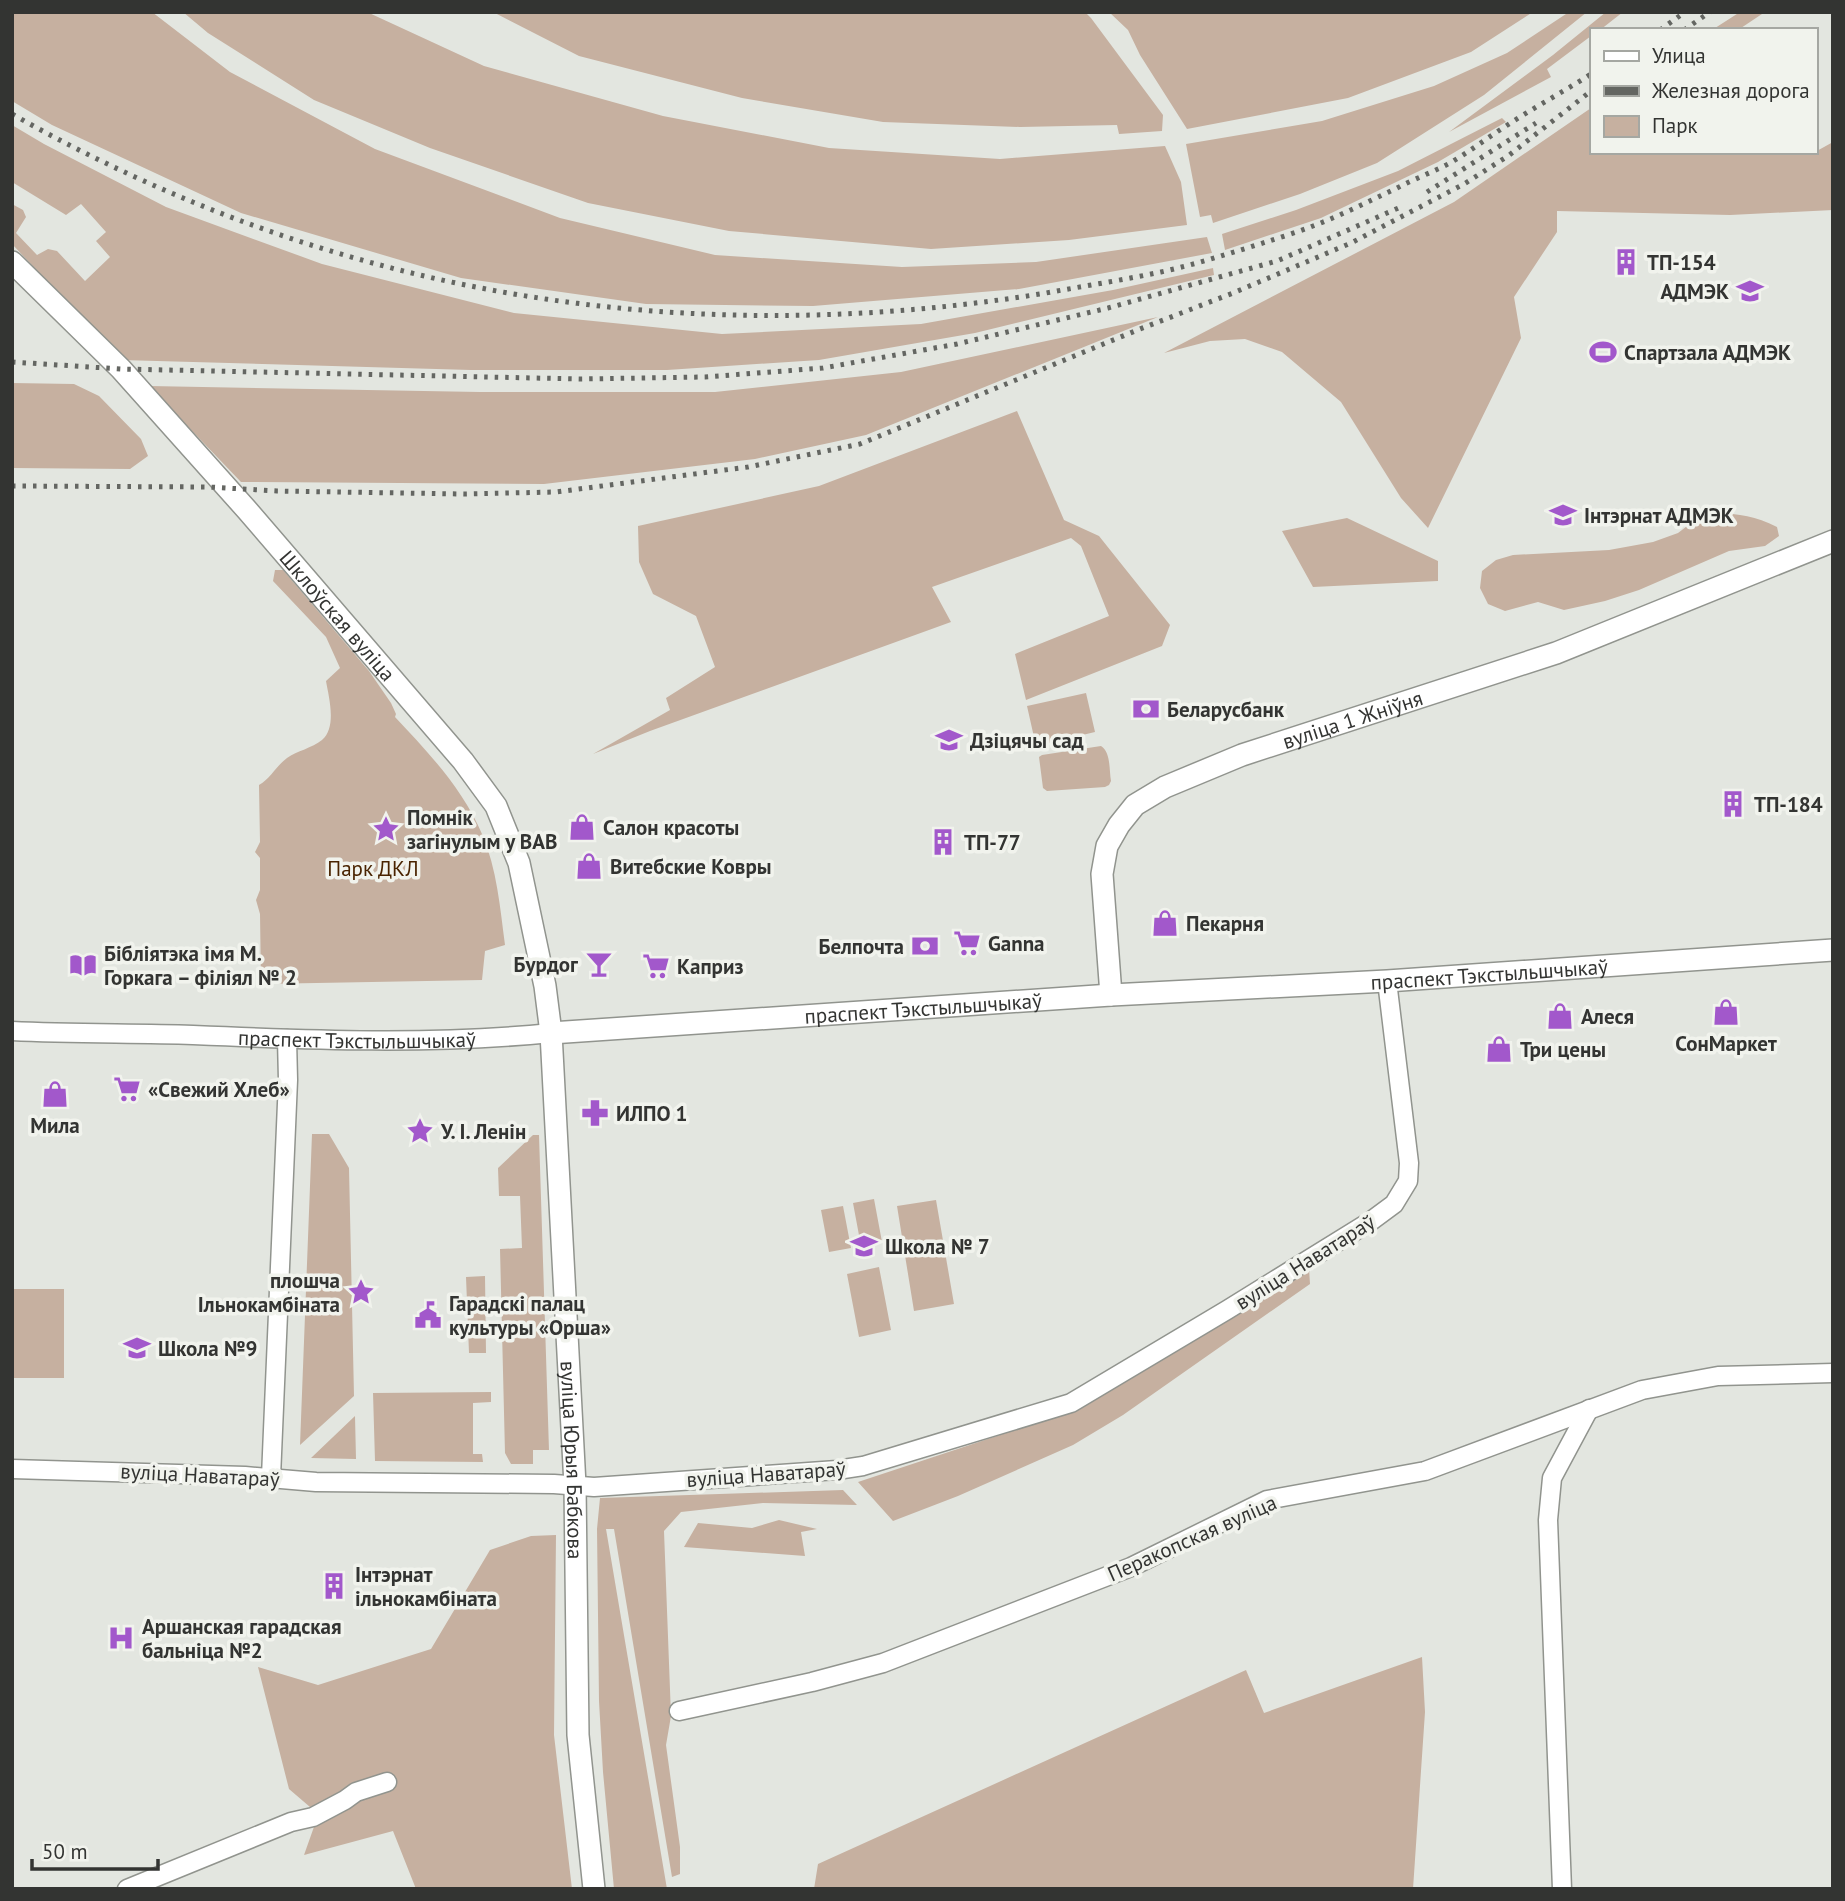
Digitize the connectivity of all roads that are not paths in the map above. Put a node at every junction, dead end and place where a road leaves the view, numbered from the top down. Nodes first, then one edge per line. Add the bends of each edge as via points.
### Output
1 (12, 262) edge
2 (1833, 541) edge
3 (1833, 950) edge
4 (1387, 981) junction
5 (1111, 995) junction
6 (12, 1031) edge
7 (551, 1033) junction
8 (287, 1039) junction
9 (1833, 1373) edge
10 (1589, 1409) junction
11 (12, 1469) edge
12 (271, 1477) junction
13 (575, 1485) junction
14 (679, 1711) dead end
15 (387, 1782) dead end
16 (127, 1889) edge
17 (594, 1889) edge
18 (1562, 1889) edge

1 - 7 main road, Шклоўская вуліца via 121,369 247,510 463,761 496,806 519,863
2 - 5 main road, вуліца 1 Жніўня via 1556,653 1242,755 1165,787 1135,805 1107,846 1102,874
3 - 4 main road, праспект Тэкстыльшчыкаў
4 - 5 main road, праспект Тэкстыльшчыкаў
4 - 13 street, вуліца Наватараў via 1408,1181 1394,1203 1361,1228 1071,1403 863,1466
5 - 7 main road, праспект Тэкстыльшчыкаў
6 - 8 street, праспект Тэкстыльшчыкаў
7 - 8 street, праспект Тэкстыльшчыкаў via 458,1039
7 - 13 main road, вуліца Юрыя Бабкова
8 - 12 street
9 - 10 street, Перакопская вуліца via 1718,1376 1642,1390
10 - 14 street, Перакопская вуліца via 1425,1471 1267,1500 1131,1567 883,1663
10 - 18 street via 1552,1478 1548,1520
11 - 12 street, вуліца Наватараў
12 - 13 street, вуліца Наватараў via 316,1482
13 - 17 main road, вуліца Юрыя Бабкова via 578,1735
15 - 16 street via 356,1792 313,1817

